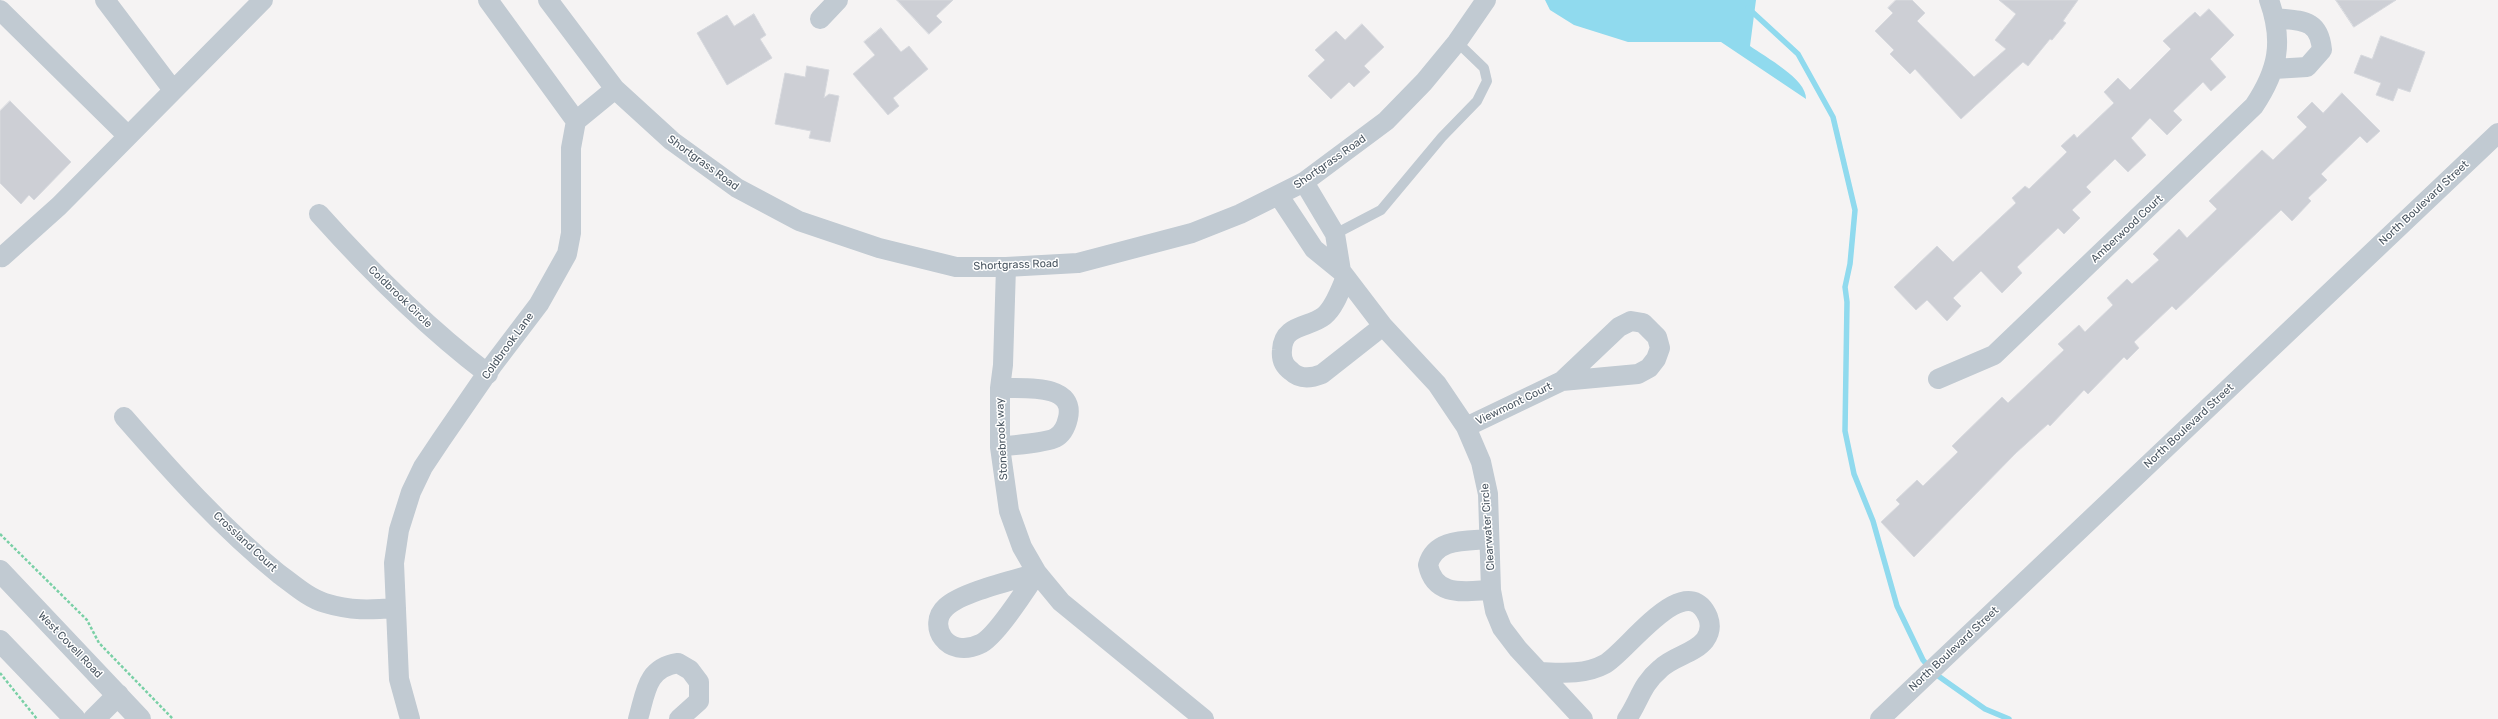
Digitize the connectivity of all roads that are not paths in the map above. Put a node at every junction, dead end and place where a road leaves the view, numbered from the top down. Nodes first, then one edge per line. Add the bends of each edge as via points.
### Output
1 (105, 0) edge
2 (263, 0) edge
3 (488, 0) edge
4 (548, 0) edge
5 (838, 0) edge
6 (1486, 0) edge
7 (2269, 0) edge
8 (0, 10) edge
9 (820, 18) dead end
10 (2275, 18) junction
11 (1457, 42) junction
12 (2274, 69) junction
13 (615, 88) junction
14 (173, 90) junction
15 (576, 121) junction
16 (2498, 133) edge
17 (128, 136) junction
18 (1304, 182) junction
19 (1279, 196) junction
20 (319, 214) dead end
21 (1335, 234) junction
22 (0, 256) edge
23 (1006, 267) junction
24 (1343, 275) junction
25 (1383, 326) junction
26 (488, 374) junction
27 (1938, 379) dead end
28 (1562, 381) dead end
29 (1000, 388) junction
30 (124, 417) dead end
31 (1466, 427) junction
32 (1000, 447) junction
33 (1489, 539) junction
34 (0, 571) edge
35 (1037, 573) junction
36 (1491, 590) junction
37 (396, 608) junction
38 (0, 640) edge
39 (1540, 672) junction
40 (118, 696) junction
41 (75, 719) edge
42 (94, 719) edge
43 (140, 719) edge
44 (410, 719) edge
45 (638, 719) edge
46 (679, 719) edge
47 (1204, 719) edge
48 (1583, 719) edge
49 (1627, 719) edge
50 (1880, 719) edge

1 - 14 street
2 - 14 street
3 - 15 street
4 - 13 street, Shortgrass Road
5 - 9 street
6 - 11 street, Shortgrass Road
7 - 10 street, Amberwood Court
8 - 17 street
10 - 12 street, Amberwood Court via 2278,44
10 - 12 street via 2306,21 2321,36 2322,50 2315,61 2307,67
11 - 18 street, Shortgrass Road via 1424,82 1386,121
11 - 21 lane via 1484,68 1487,81 1477,101 1442,137 1381,210
12 - 27 street, Amberwood Court via 2254,106 2235,126 1994,355
13 - 15 street
13 - 23 street, Shortgrass Road via 672,141 738,188 799,221 879,248 956,267
14 - 17 street
15 - 26 street, Coldbrook Lane via 571,148 571,233 566,254 539,304
16 - 50 street, North Boulevard Street
17 - 22 street via 59,206 2,257
18 - 19 street, Shortgrass Road
18 - 21 street, Clearwater Circle
19 - 23 street, Shortgrass Road via 1192,233 1141,247 1078,263
19 - 24 street, Clearwater Circle via 1314,249
20 - 26 street, Coldbrook Circle via 348,247 437,333
21 - 24 street, Clearwater Circle
23 - 29 street, Stonebrook way
24 - 25 street, Clearwater Circle
24 - 25 street via 1325,316 1291,330 1284,338 1281,356 1285,365 1300,377 1312,378 1322,374
25 - 31 street, Clearwater Circle via 1437,384
26 - 37 street, Coldbrook Lane via 423,467 411,492 399,530 394,563
28 - 31 street, Viewmont Court
29 - 32 street, Stonebrook way
29 - 32 street via 1050,390 1063,398 1068,415 1062,433 1054,439
30 - 37 street, Crossland Court via 168,466 256,555 296,587 323,603 358,611
31 - 33 street, Clearwater Circle via 1482,462 1488,494
32 - 35 street, Stonebrook way via 1009,511 1022,548
33 - 36 street, Clearwater Circle
33 - 36 street via 1443,544 1435,550 1428,565 1430,576 1444,589
34 - 40 street, West Covell Road
35 - 35 street via 958,599 945,608 939,619 943,639 958,649 968,649 982,644 1018,603
35 - 47 street, Stonebrook way via 1060,602
36 - 39 street, Clearwater Circle via 1502,628
37 - 44 street, Coldbrook Lane via 399,679
38 - 41 street
39 - 48 street, Clearwater Circle
39 - 49 street via 1575,673 1605,664 1667,608 1685,600 1695,602 1705,611 1708,618 1710,628 1706,639 1696,649 1661,667 1649,679
40 - 42 street
40 - 43 street, West Covell Road
45 - 46 street via 649,681 664,665 678,663 690,670 699,682 699,701

